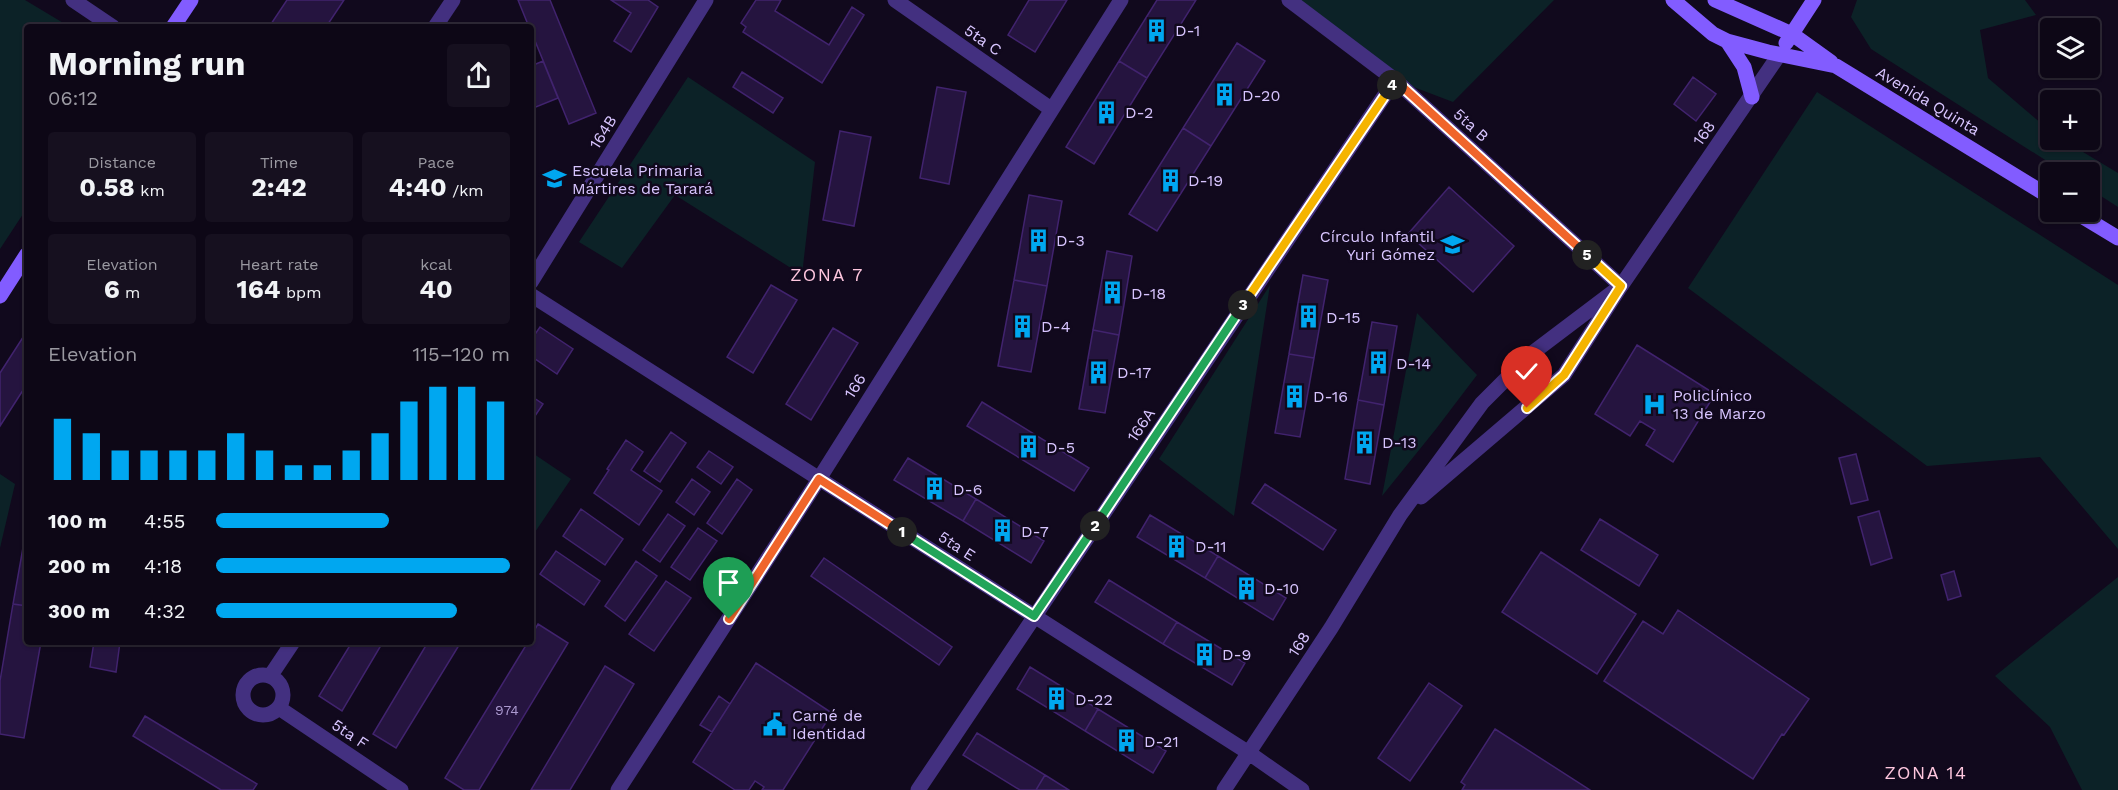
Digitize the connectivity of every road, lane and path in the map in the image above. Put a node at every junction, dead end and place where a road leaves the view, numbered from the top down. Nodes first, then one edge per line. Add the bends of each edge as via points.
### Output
1 (73, 0) edge
2 (191, 0) edge
3 (453, 0) edge
4 (706, 0) edge
5 (895, 0) edge
6 (1121, 0) edge
7 (1289, 0) edge
8 (1673, 0) edge
9 (1715, 0) edge
10 (1814, 0) edge
11 (109, 24) edge
12 (175, 24) edge
13 (437, 24) edge
14 (1792, 34) junction
15 (1727, 41) junction
16 (1779, 55) junction
17 (1836, 66) junction
18 (1395, 80) junction
19 (1752, 97) junction
20 (1051, 109) junction
21 (2040, 190) edge
22 (2092, 222) edge
23 (2118, 238) edge
24 (24, 259) edge
25 (534, 277) edge
26 (1621, 286) junction
27 (0, 296) edge
28 (534, 297) edge
29 (819, 479) junction
30 (1400, 515) junction
31 (1034, 616) junction
32 (290, 645) edge
33 (271, 675) junction
34 (279, 708) junction
35 (1249, 753) junction
36 (401, 790) edge
37 (618, 790) edge
38 (918, 790) edge
39 (1224, 790) edge
40 (1302, 790) edge

1 - 11 street
2 - 12 main road
3 - 13 street
4 - 25 street, 164B
5 - 20 street, 5ta C
6 - 20 street, 166
7 - 18 street, 5ta B
8 - 15 main road
9 - 14 main road
10 - 14 main road, 168
14 - 16 main road, 168
14 - 17 main road
15 - 16 main road, Avenida Quinta
15 - 19 main road via 1744,67
16 - 17 main road, Avenida Quinta
16 - 19 street, 168
17 - 21 main road, Avenida Quinta
18 - 26 street, 5ta B
18 - 31 street, 166A
19 - 26 street, 168
20 - 29 street, 166
22 - 23 main road
24 - 27 main road
26 - 30 street, 168 via 1531,354 1482,404
26 - 30 street, 168 via 1564,375
28 - 29 street, 5ta E
29 - 31 street, 5ta E
29 - 37 street, 166
30 - 35 street, 168
31 - 35 street, 5ta E
31 - 38 street, 166A
32 - 33 street
33 - 34 street via 284,693
33 - 34 street via 258,674 247,681 243,700 246,707 259,715
34 - 36 street, 5ta F
35 - 39 street, 168
35 - 40 street, 5ta E

